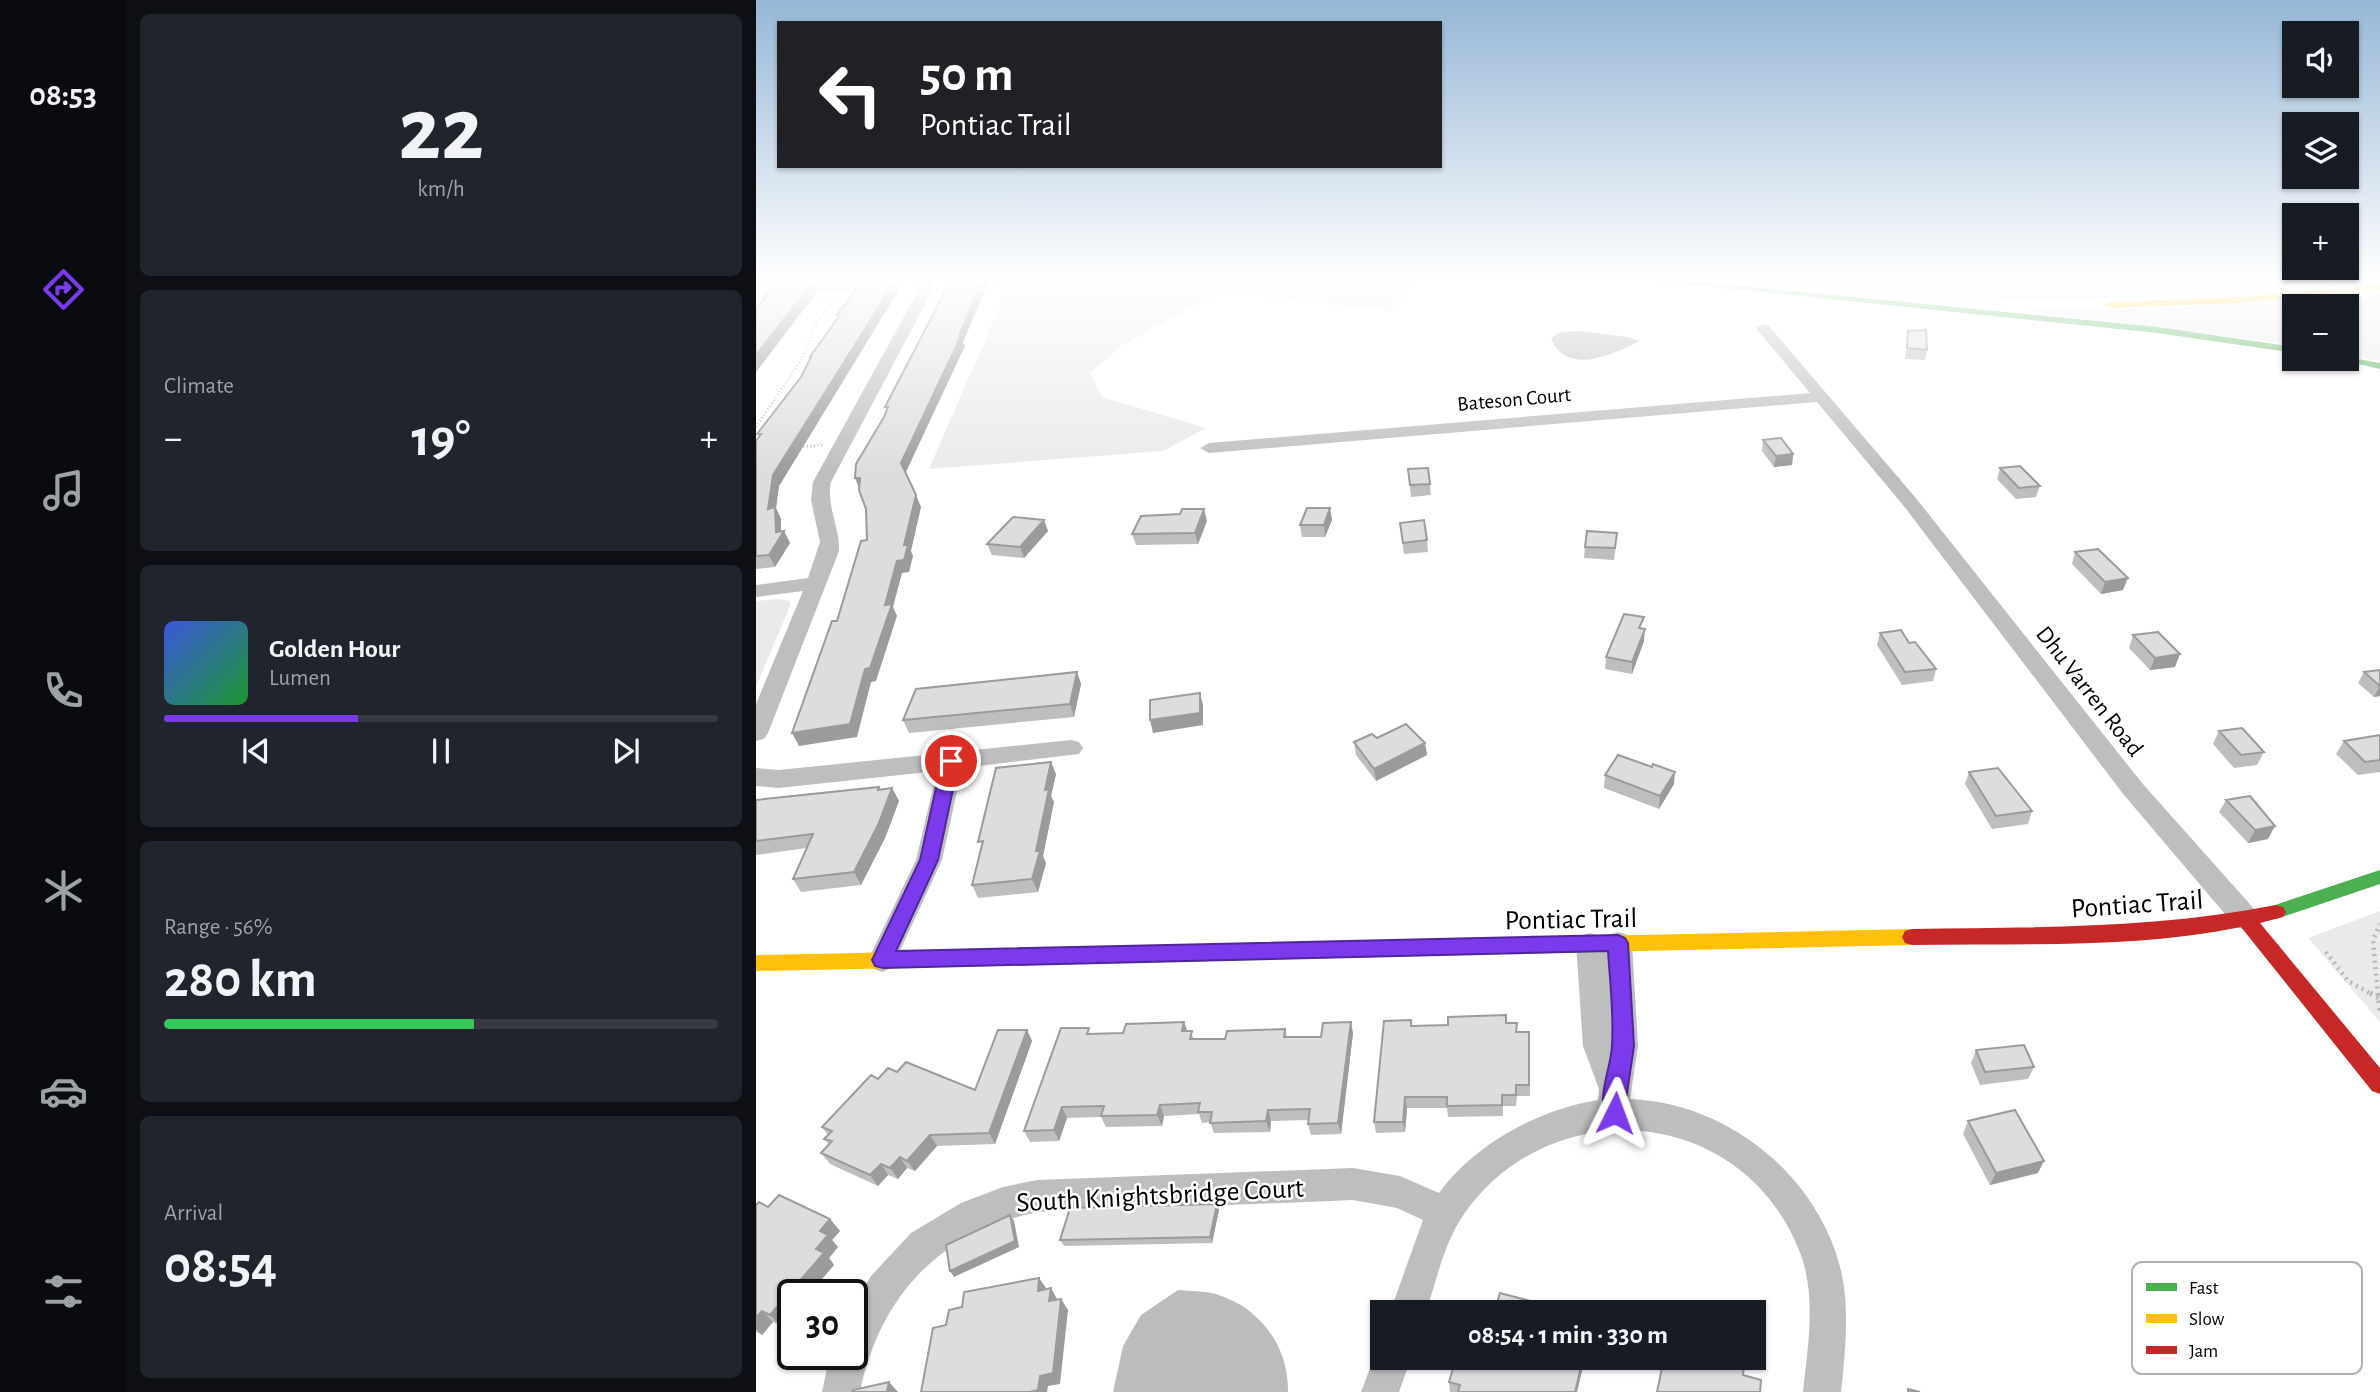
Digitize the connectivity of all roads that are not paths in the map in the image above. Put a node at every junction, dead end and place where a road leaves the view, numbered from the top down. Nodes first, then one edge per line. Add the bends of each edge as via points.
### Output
1 (897, 343) edge
2 (1776, 343) edge
3 (2246, 343) edge
4 (2282, 348) edge
5 (2359, 362) edge
6 (2380, 366) edge
7 (1822, 397) junction
8 (1209, 449) dead end
9 (816, 583) junction
10 (756, 591) edge
11 (761, 710) edge
12 (756, 733) edge
13 (1071, 748) dead end
14 (951, 761) junction
15 (756, 777) edge
16 (2380, 877) edge
17 (2246, 919) junction
18 (1604, 944) junction
19 (883, 960) junction
20 (756, 963) edge
21 (2380, 1084) edge
22 (1615, 1102) junction
23 (1445, 1213) junction
24 (1412, 1300) edge
25 (868, 1311) edge
26 (846, 1370) edge
27 (1388, 1370) edge
28 (841, 1392) edge
29 (1380, 1392) edge
30 (1822, 1392) edge

1 - 9 street via 822,482 820,504 831,536
2 - 7 street, Dhu Varren Road
3 - 4 main road
5 - 6 main road
7 - 8 street, Bateson Court
7 - 17 street, Dhu Varren Road via 1909,501 2133,789
9 - 10 street
9 - 11 street
11 - 12 street
13 - 14 street
14 - 15 street via 779,779
14 - 19 street via 929,860
16 - 17 main road, Pontiac Trail
17 - 18 main road, Pontiac Trail via 2062,935
17 - 21 main road, Dhu Varren Road
18 - 19 main road, Pontiac Trail
18 - 22 street via 1598,1046
19 - 20 main road, Pontiac Trail
22 - 23 street via 1507,1150 1479,1172
22 - 30 street via 1703,1130 1734,1147 1786,1194 1815,1246 1825,1278 1830,1316
23 - 24 street
23 - 25 street, South Knightsbridge Court via 1400,1192 1353,1184 1037,1196 1009,1201 946,1228 916,1249
26 - 28 street
27 - 29 street

